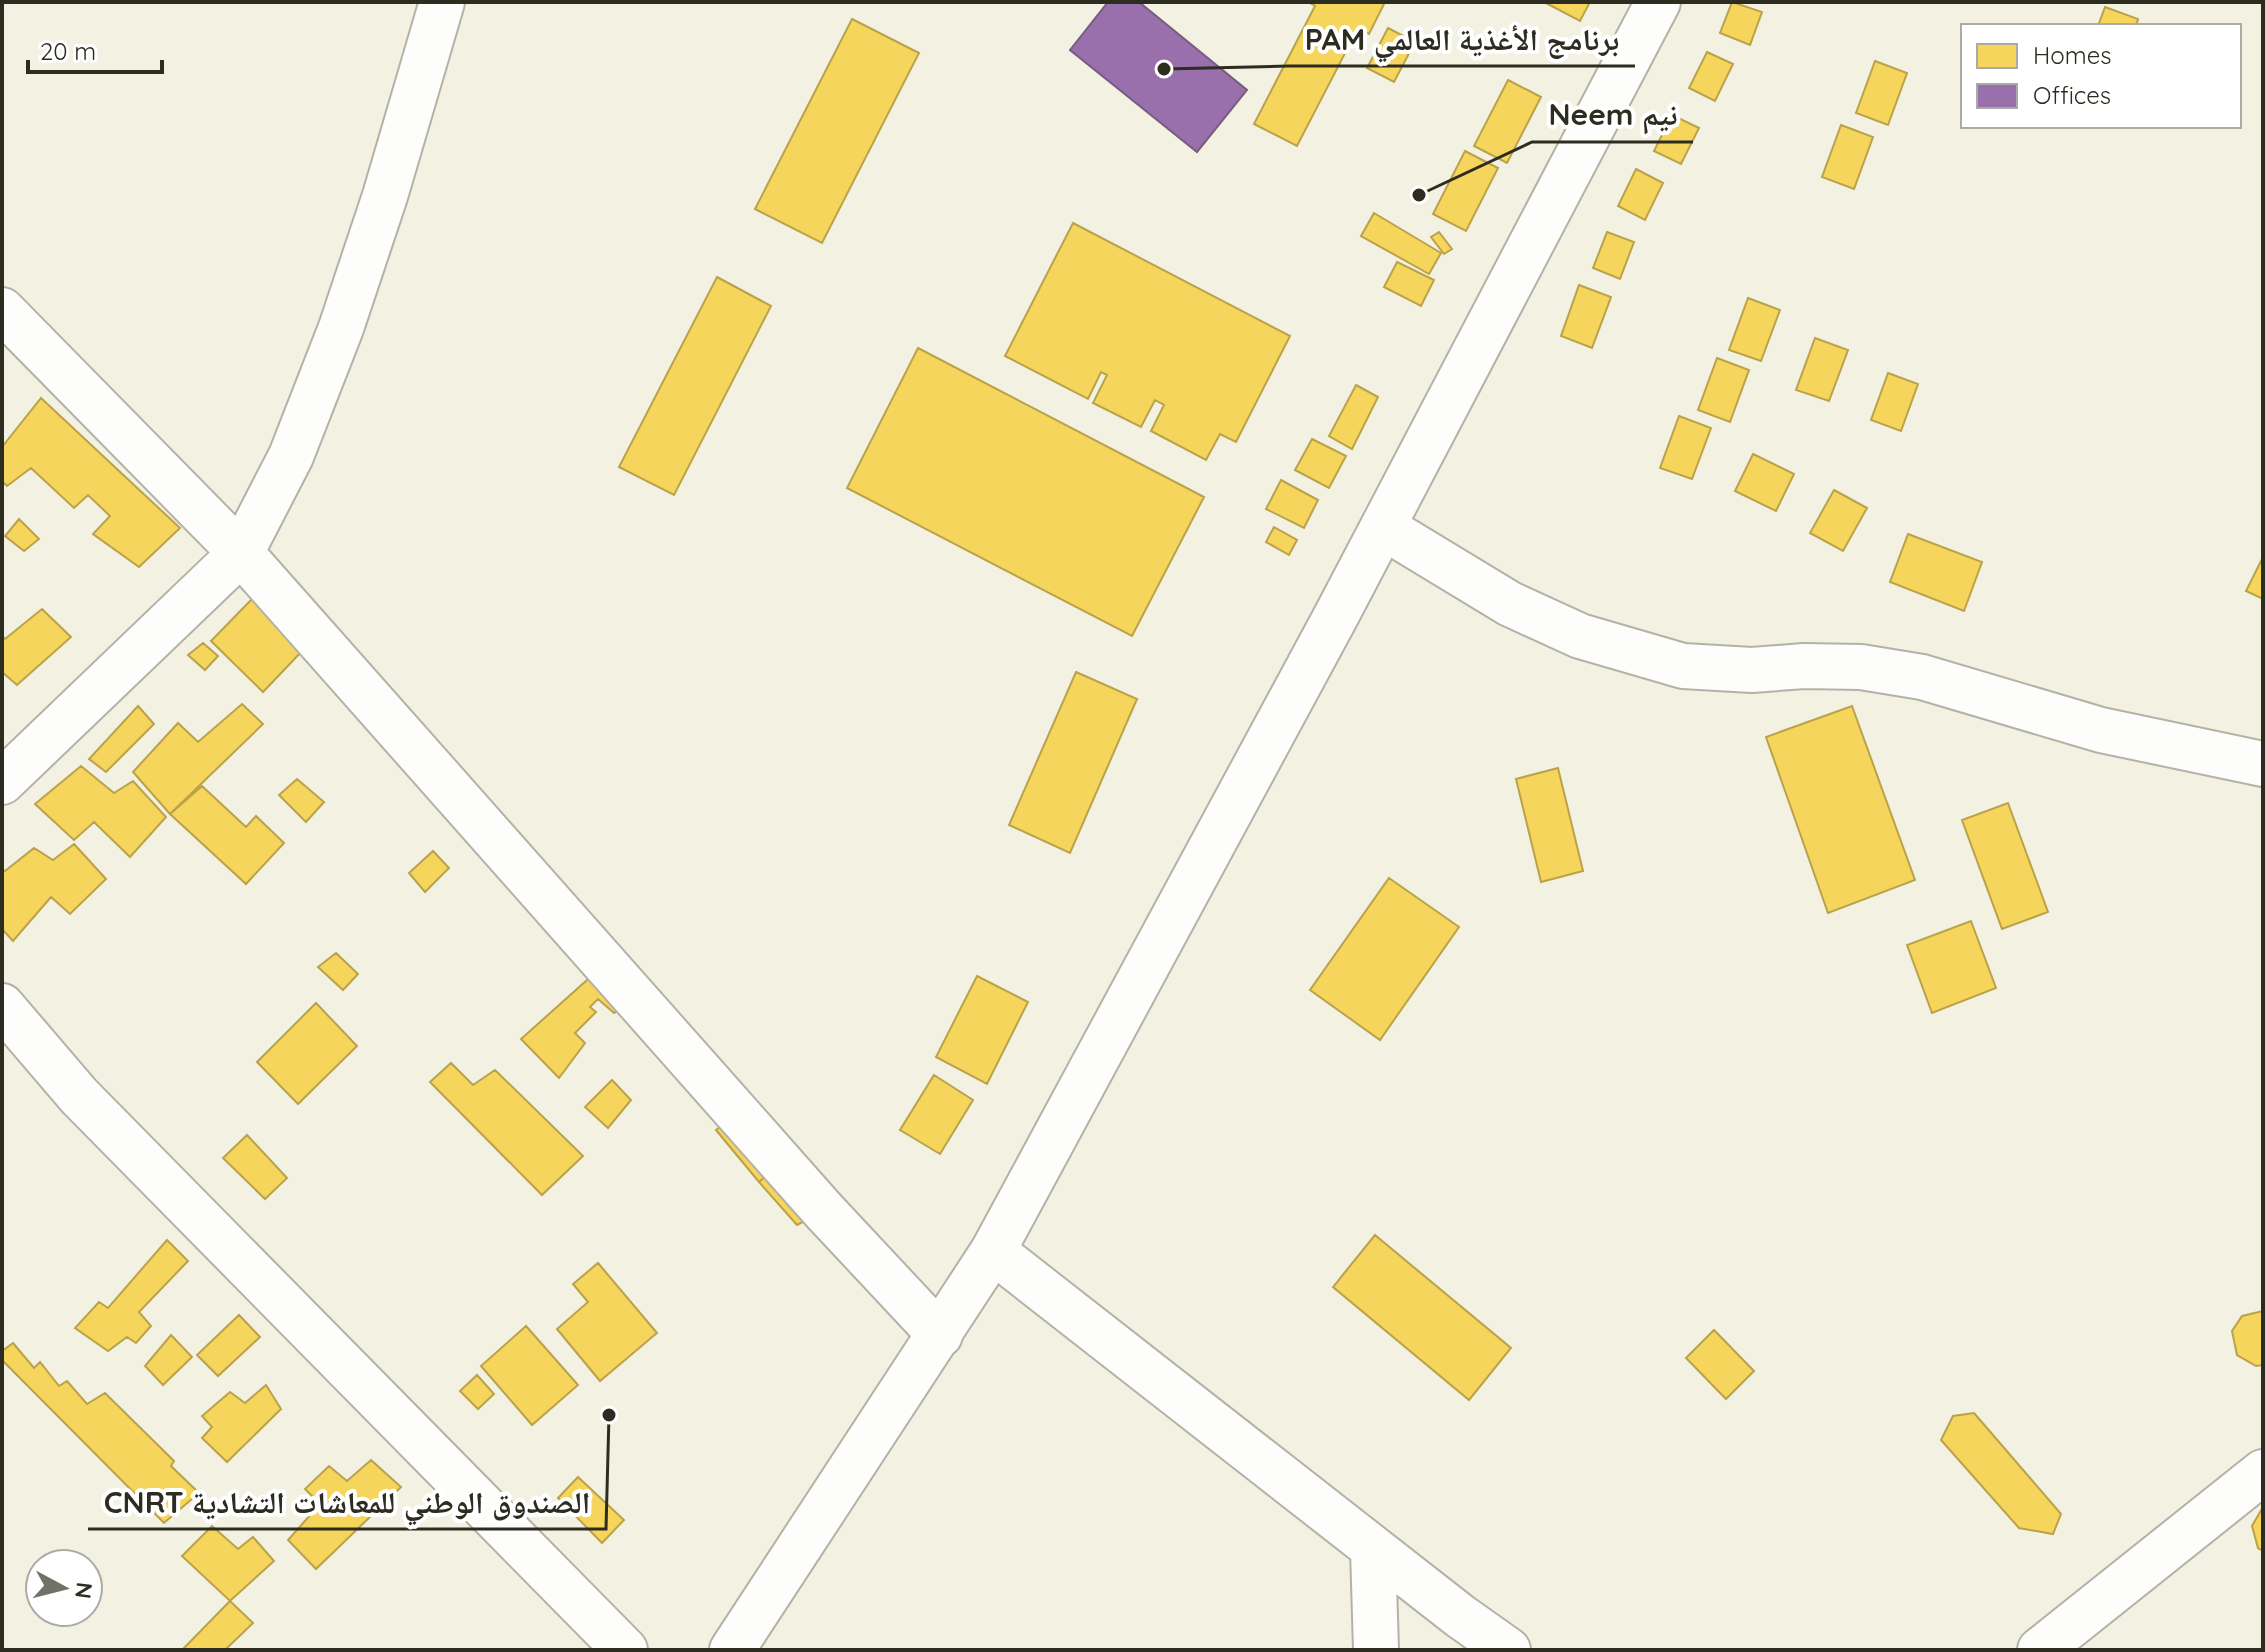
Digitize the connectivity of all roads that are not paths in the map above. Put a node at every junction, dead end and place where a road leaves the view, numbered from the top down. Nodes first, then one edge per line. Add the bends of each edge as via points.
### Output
1 (442, 2) edge
2 (1658, 2) edge
3 (2, 310) edge
4 (1383, 527) junction
5 (241, 553) junction
6 (2263, 764) edge
7 (2, 782) edge
8 (2, 1006) edge
9 (993, 1251) junction
10 (940, 1335) junction
11 (2263, 1472) edge
12 (1373, 1549) junction
13 (625, 1650) edge
14 (732, 1650) edge
15 (1376, 1650) edge
16 (1508, 1650) edge
17 (2040, 1650) edge

1 - 5 main road via 341,328 291,456
2 - 4 main road
3 - 5 main road
4 - 6 main road via 1510,604 1580,636 1683,666 1861,667 1922,677 2101,730
4 - 9 main road
5 - 7 main road
5 - 10 main road via 815,1202
8 - 13 main road via 90,1107
9 - 10 main road
9 - 12 main road
10 - 14 main road
11 - 17 main road
12 - 15 main road
12 - 16 main road

